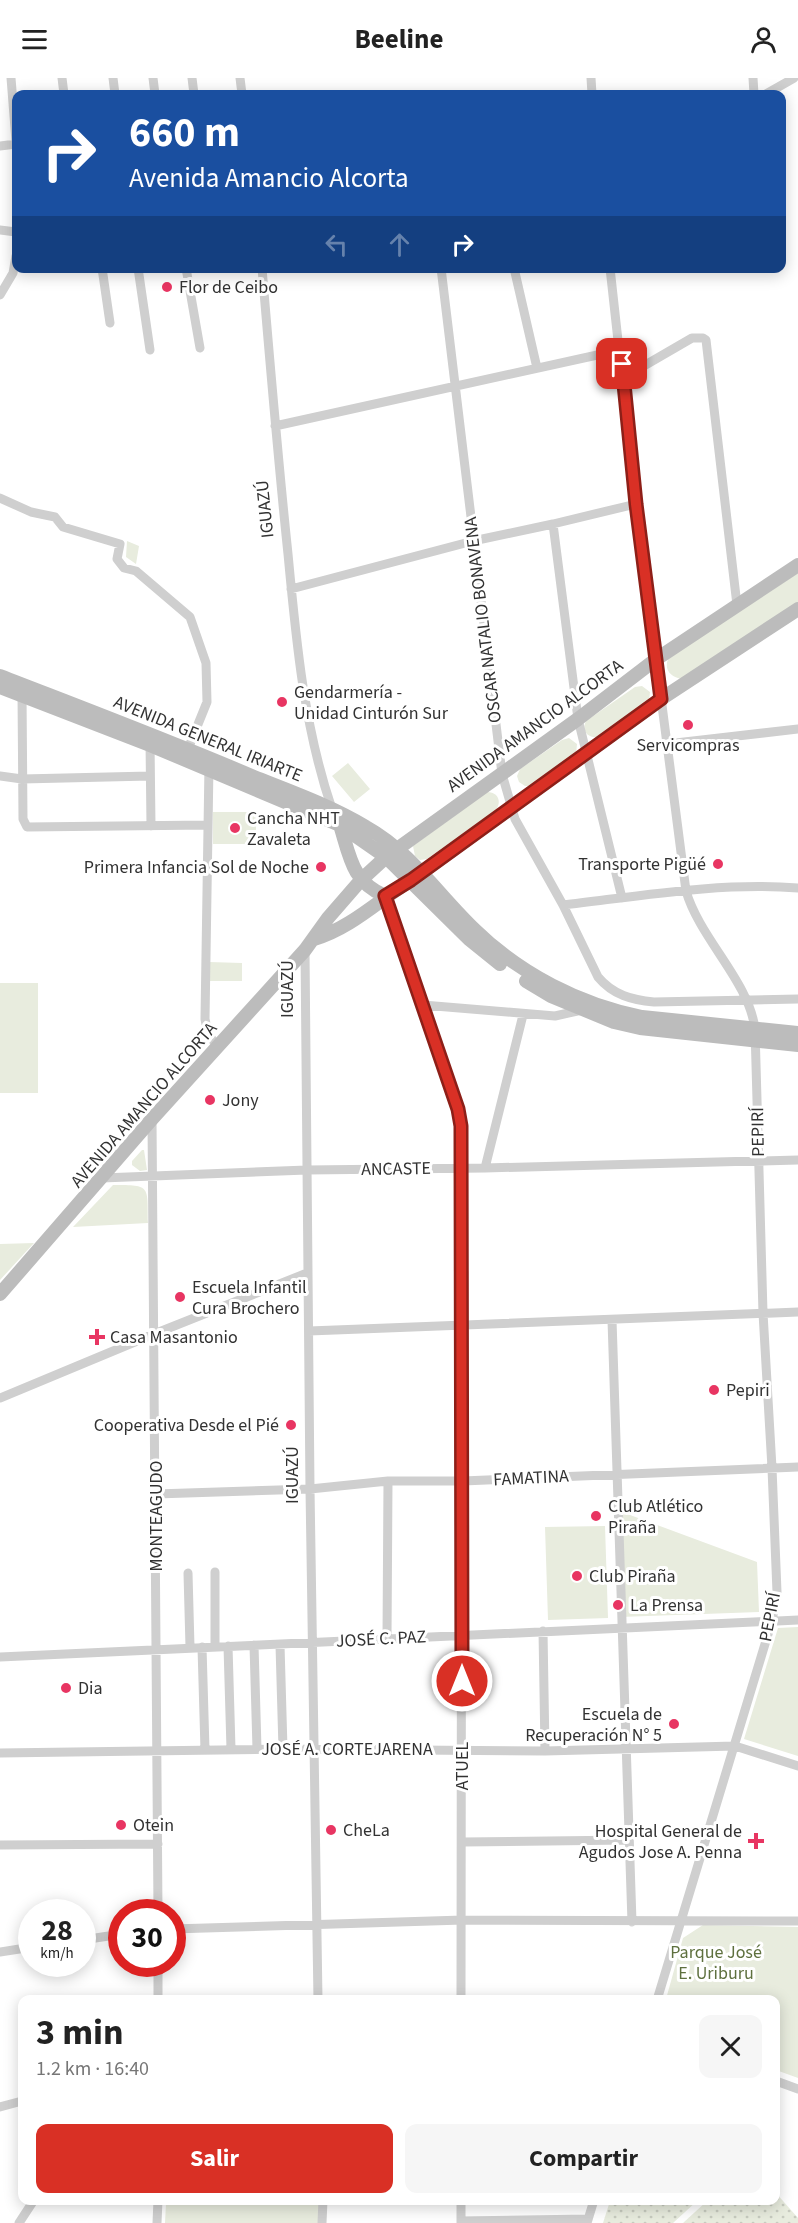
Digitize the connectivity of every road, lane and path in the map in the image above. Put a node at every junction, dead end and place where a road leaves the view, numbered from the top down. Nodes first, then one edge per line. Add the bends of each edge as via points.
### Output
1 (794, 78) edge
2 (772, 90) edge
3 (13, 273) edge
4 (103, 273) edge
5 (139, 273) edge
6 (187, 273) edge
7 (262, 273) edge
8 (442, 273) edge
9 (515, 273) edge
10 (611, 273) edge
11 (0, 295) edge
12 (110, 323) dead end
13 (200, 348) dead end
14 (150, 350) dead end
15 (620, 350) junction
16 (537, 368) junction
17 (623, 378) junction
18 (455, 386) junction
19 (275, 426) junction
20 (0, 498) edge
21 (636, 504) junction
22 (554, 524) junction
23 (473, 541) junction
24 (798, 565) edge
25 (291, 589) junction
26 (737, 605) junction
27 (798, 609) edge
28 (655, 660) junction
29 (0, 676) edge
30 (0, 687) edge
31 (22, 690) junction
32 (661, 699) junction
33 (578, 719) junction
34 (798, 729) edge
35 (150, 739) junction
36 (668, 744) junction
37 (188, 748) junction
38 (586, 754) junction
39 (209, 764) junction
40 (502, 774) junction
41 (0, 776) edge
42 (150, 776) junction
43 (21, 779) junction
44 (510, 807) junction
45 (332, 809) junction
46 (208, 825) junction
47 (340, 825) junction
48 (150, 826) junction
49 (391, 853) junction
50 (416, 876) junction
51 (361, 880) junction
52 (798, 880) edge
53 (775, 886) junction
54 (798, 888) edge
55 (686, 891) junction
56 (385, 896) junction
57 (622, 898) junction
58 (563, 905) junction
59 (310, 944) junction
60 (798, 999) edge
61 (746, 1000) junction
62 (423, 1005) junction
63 (583, 1005) junction
64 (523, 1015) junction
65 (798, 1034) edge
66 (756, 1035) junction
67 (798, 1045) edge
68 (218, 1047) junction
69 (152, 1119) junction
70 (798, 1160) edge
71 (759, 1162) junction
72 (485, 1168) junction
73 (462, 1169) junction
74 (307, 1170) junction
75 (153, 1176) junction
76 (102, 1178) junction
77 (307, 1273) junction
78 (0, 1294) edge
79 (798, 1312) edge
80 (764, 1313) junction
81 (612, 1320) junction
82 (463, 1324) junction
83 (309, 1331) junction
84 (154, 1334) junction
85 (0, 1398) edge
86 (798, 1467) edge
87 (772, 1468) junction
88 (617, 1474) junction
89 (388, 1481) junction
90 (463, 1481) junction
91 (310, 1489) junction
92 (156, 1494) junction
93 (215, 1572) dead end
94 (188, 1573) dead end
95 (798, 1620) edge
96 (772, 1621) junction
97 (622, 1629) junction
98 (543, 1631) junction
99 (462, 1636) junction
100 (387, 1638) junction
101 (312, 1643) junction
102 (280, 1645) junction
103 (228, 1646) junction
104 (254, 1646) junction
105 (190, 1647) junction
106 (202, 1647) junction
107 (215, 1647) junction
108 (156, 1649) junction
109 (0, 1657) edge
110 (735, 1746) junction
111 (231, 1749) junction
112 (257, 1749) junction
113 (283, 1749) junction
114 (314, 1749) junction
115 (626, 1749) junction
116 (205, 1750) junction
117 (462, 1750) junction
118 (158, 1751) junction
119 (545, 1751) junction
120 (0, 1752) edge
121 (798, 1766) edge
122 (628, 1840) junction
123 (463, 1842) junction
124 (158, 1844) junction
125 (0, 1845) edge
126 (158, 1899) edge
127 (462, 1920) junction
128 (682, 1921) junction
129 (798, 1921) edge
130 (632, 1922) junction
131 (318, 1925) junction
132 (186, 1929) edge
133 (18, 1949) edge
134 (0, 1952) edge
135 (158, 1977) edge
136 (158, 1995) edge
137 (318, 1995) edge
138 (462, 1995) edge
139 (659, 1995) edge
140 (780, 2082) edge
141 (798, 2089) edge
142 (18, 2102) edge
143 (0, 2107) edge
144 (31, 2205) edge
145 (158, 2205) edge
146 (322, 2205) edge
147 (461, 2205) edge
148 (593, 2205) edge
149 (588, 2221) edge
150 (461, 2222) edge
151 (19, 2223) edge
152 (158, 2223) edge
153 (322, 2223) edge

1 - 2 street
3 - 11 street
4 - 12 street
5 - 14 street
6 - 13 street
7 - 19 street, IGUAZÚ
8 - 18 street, OSCAR NATALIO BONAVENA
9 - 16 street
10 - 15 street, PEPIRÍ
15 - 16 street
15 - 17 street, PEPIRÍ
16 - 18 street
17 - 21 street, PEPIRÍ
17 - 26 street via 692,338 703,338 707,345
18 - 19 street
18 - 23 street, OSCAR NATALIO BONAVENA
19 - 25 street, IGUAZÚ
20 - 37 street via 31,512 55,517 63,527 120,544 117,559 124,568 136,571 190,617 206,663 207,702
21 - 22 street
21 - 28 street, PEPIRÍ
22 - 23 street
22 - 33 street
23 - 25 street
23 - 40 street, OSCAR NATALIO BONAVENA
24 - 26 main road, AVENIDA AMANCIO ALCORTA
25 - 45 street, IGUAZÚ via 306,705
26 - 28 main road, AVENIDA AMANCIO ALCORTA
27 - 32 main road, AVENIDA AMANCIO ALCORTA
28 - 32 street, PEPIRÍ
28 - 33 main road, AVENIDA AMANCIO ALCORTA
29 - 31 main road, AVENIDA GENERAL IRIARTE
30 - 31 main road, AVENIDA GENERAL IRIARTE
31 - 35 main road, AVENIDA GENERAL IRIARTE
31 - 43 street
32 - 36 street, PEPIRÍ
32 - 38 main road, AVENIDA AMANCIO ALCORTA
33 - 38 street
33 - 40 main road, AVENIDA AMANCIO ALCORTA
34 - 36 street
35 - 37 main road, AVENIDA GENERAL IRIARTE
35 - 39 main road, AVENIDA GENERAL IRIARTE
35 - 42 street
36 - 55 street, PEPIRÍ
37 - 39 main road, AVENIDA GENERAL IRIARTE
38 - 44 main road, AVENIDA AMANCIO ALCORTA
38 - 57 street
39 - 45 main road, AVENIDA GENERAL IRIARTE
39 - 46 street
39 - 47 main road, AVENIDA GENERAL IRIARTE
40 - 44 street, OSCAR NATALIO BONAVENA
40 - 49 main road, AVENIDA AMANCIO ALCORTA
41 - 43 street
42 - 43 street
42 - 48 street
43 - 48 street via 23,821 30,828
44 - 50 main road, AVENIDA AMANCIO ALCORTA
44 - 58 street, OSCAR NATALIO BONAVENA
45 - 47 street, IGUAZÚ
45 - 49 main road, AVENIDA GENERAL IRIARTE via 365,826
46 - 48 street
46 - 68 street via 205,1019 208,1034
47 - 49 main road, AVENIDA GENERAL IRIARTE
47 - 51 main road, IGUAZÚ via 352,866
49 - 50 main road
49 - 51 main road, AVENIDA AMANCIO ALCORTA
50 - 56 main road, AVENIDA AMANCIO ALCORTA
50 - 63 main road via 469,939 500,964 551,996
51 - 56 main road via 374,893
51 - 59 main road, AVENIDA AMANCIO ALCORTA
52 - 53 street
53 - 54 street
53 - 55 street
55 - 57 street
55 - 61 street, PEPIRÍ via 696,918
56 - 59 main road, AVENIDA AMANCIO ALCORTA via 361,916
56 - 62 street, ATUEL
57 - 58 street
58 - 61 street, OSCAR NATALIO BONAVENA via 598,977 627,998 654,1002
59 - 68 main road, AVENIDA AMANCIO ALCORTA
59 - 74 street, IGUAZÚ
60 - 61 street
61 - 66 street, PEPIRÍ
62 - 64 street
62 - 73 street, ATUEL via 458,1109
63 - 64 street via 555,1016
63 - 66 main road
64 - 72 street
65 - 66 main road
66 - 67 main road
66 - 71 street, PEPIRÍ
68 - 69 main road, AVENIDA AMANCIO ALCORTA
69 - 75 street, MONTEAGUDO
69 - 76 main road, AVENIDA AMANCIO ALCORTA
70 - 71 street, ANCASTE
71 - 72 street, ANCASTE
71 - 80 street, PEPIRÍ
72 - 73 street, ANCASTE
73 - 74 street, ANCASTE
73 - 82 street, ATUEL
74 - 75 street, ANCASTE
74 - 77 street, IGUAZÚ
75 - 76 street, ANCASTE
75 - 84 street, MONTEAGUDO
76 - 78 main road, AVENIDA AMANCIO ALCORTA
77 - 83 street, IGUAZÚ
77 - 84 street
79 - 80 street
80 - 81 street
80 - 87 street, PEPIRÍ
81 - 82 street
81 - 88 street
82 - 83 street
82 - 90 street, ATUEL
83 - 91 street, IGUAZÚ
84 - 85 street
84 - 92 street, MONTEAGUDO
86 - 87 street, FAMATINA
87 - 88 street, FAMATINA
87 - 96 street, PEPIRÍ via 777,1602
88 - 90 street, FAMATINA
88 - 97 street
89 - 90 street, FAMATINA
89 - 91 street, FAMATINA
89 - 100 street
90 - 99 street, ATUEL
91 - 92 street, FAMATINA
91 - 101 street, IGUAZÚ
92 - 108 street, MONTEAGUDO
93 - 107 street
94 - 105 street
95 - 96 street, JOSÉ C. PAZ
96 - 97 street, JOSÉ C. PAZ
96 - 110 street, PEPIRÍ
97 - 98 street, JOSÉ C. PAZ
97 - 115 street
98 - 99 street, JOSÉ C. PAZ
98 - 119 street
99 - 100 street, JOSÉ C. PAZ
99 - 117 street, ATUEL
100 - 101 street, JOSÉ C. PAZ
101 - 102 street, JOSÉ C. PAZ
101 - 114 street, IGUAZÚ
102 - 104 street, JOSÉ C. PAZ
102 - 113 street
103 - 104 street, JOSÉ C. PAZ
103 - 107 street, JOSÉ C. PAZ
103 - 111 street
104 - 112 street
105 - 106 street, JOSÉ C. PAZ
105 - 108 street, JOSÉ C. PAZ
106 - 107 street, JOSÉ C. PAZ
106 - 116 street
108 - 109 street, JOSÉ C. PAZ
108 - 118 street, MONTEAGUDO
110 - 115 street, JOSÉ A. CORTEJARENA
110 - 121 street, JOSÉ A. CORTEJARENA
110 - 128 street, PEPIRÍ
111 - 112 street, JOSÉ A. CORTEJARENA
111 - 116 street, JOSÉ A. CORTEJARENA
112 - 113 street, JOSÉ A. CORTEJARENA
113 - 114 street, JOSÉ A. CORTEJARENA
114 - 117 street, JOSÉ A. CORTEJARENA
114 - 131 street, IGUAZÚ
115 - 119 street, JOSÉ A. CORTEJARENA
115 - 122 street
116 - 118 street, JOSÉ A. CORTEJARENA
117 - 119 street, JOSÉ A. CORTEJARENA
117 - 123 street, ATUEL
118 - 120 street, JOSÉ A. CORTEJARENA
118 - 124 street, MONTEAGUDO
122 - 123 street
122 - 130 street
123 - 127 street, ATUEL
124 - 125 street
124 - 126 street, MONTEAGUDO
127 - 130 street
127 - 131 street
127 - 138 street, ATUEL
128 - 129 street
128 - 130 street
128 - 139 street, PEPIRÍ
131 - 132 street
131 - 137 street, IGUAZÚ
133 - 134 street
135 - 136 street
140 - 141 street
142 - 143 street
144 - 151 street
145 - 152 street
146 - 153 street
147 - 150 street
148 - 149 street
149 - 150 street

